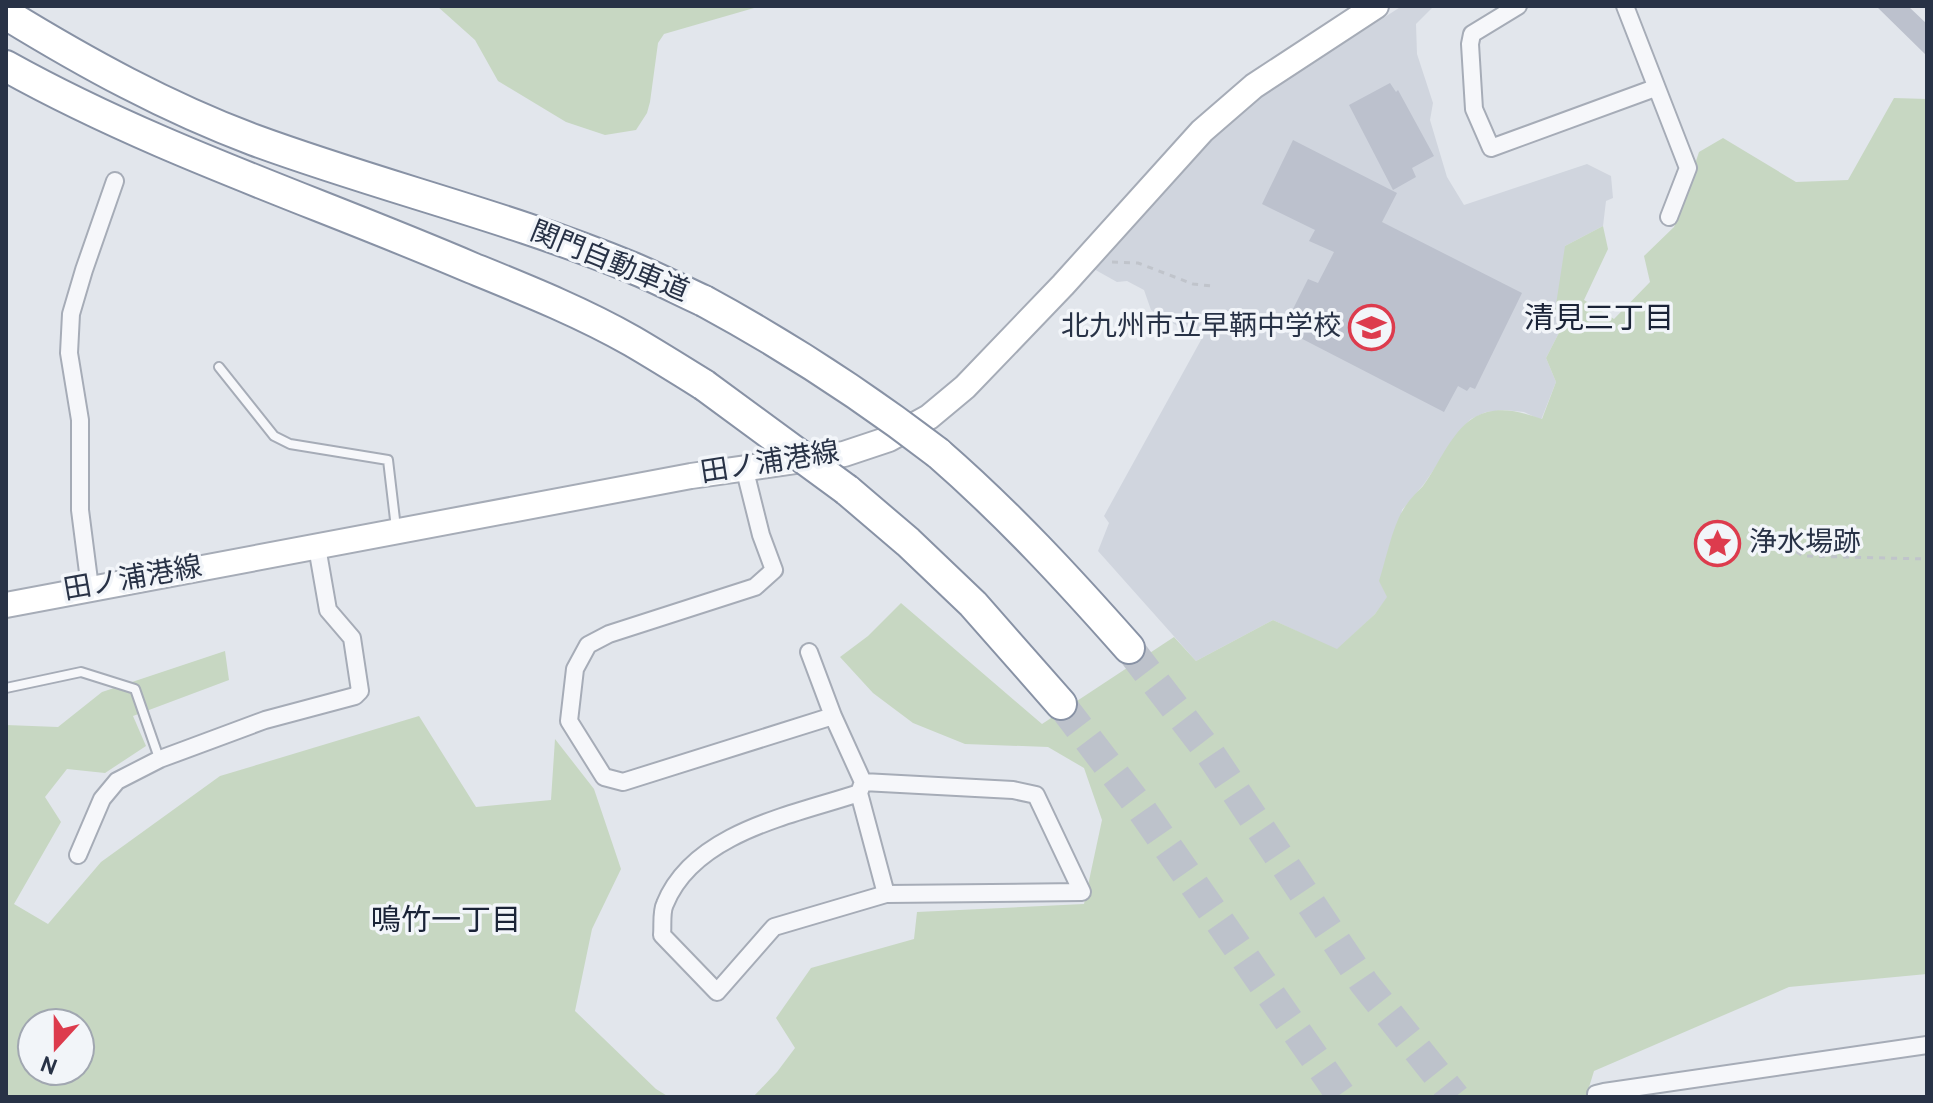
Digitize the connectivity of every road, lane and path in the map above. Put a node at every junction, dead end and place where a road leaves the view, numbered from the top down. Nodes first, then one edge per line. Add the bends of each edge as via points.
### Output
1 (1376, 6) edge
2 (1518, 6) edge
3 (1625, 6) edge
4 (6, 14) edge
5 (6, 66) edge
6 (1655, 88) junction
7 (115, 181) dead end
8 (1669, 217) dead end
9 (1089, 256) junction
10 (1212, 286) dead end
11 (219, 367) dead end
12 (744, 467) junction
13 (396, 533) junction
14 (1776, 539) dead end
15 (317, 547) junction
16 (1927, 559) edge
17 (90, 588) junction
18 (6, 605) edge
19 (1129, 648) tunnel mouth
20 (809, 652) dead end
21 (6, 688) edge
22 (1061, 704) tunnel mouth
23 (833, 716) junction
24 (160, 759) junction
25 (861, 787) junction
26 (78, 855) dead end
27 (886, 894) junction
28 (1927, 1045) edge
29 (1596, 1097) edge

1 - 9 main road, 田ノ浦港線 via 1254,86 1202,131
2 - 6 street via 1472,34 1470,44 1474,109 1491,148
3 - 6 street
4 - 19 highway, 関門自動車道, bridge via 82,60 239,134 550,238 704,301 824,370 938,453 1051,560
5 - 22 highway, 関門自動車道, bridge via 179,151 418,244 631,340 704,385 847,490 973,604
6 - 8 street via 1688,168
7 - 17 street via 71,314 69,353 80,420 80,510
9 - 10 path via 1138,263
9 - 12 main road, 田ノ浦港線 via 965,387 929,417 889,439 844,454
11 - 13 lane via 274,436 290,444 388,460
12 - 13 main road, 田ノ浦港線
12 - 23 street via 774,570 755,587 588,645 575,669 569,721 604,777 623,782
13 - 15 main road, 田ノ浦港線
14 - 16 path via 1803,556
15 - 17 main road, 田ノ浦港線
15 - 24 street via 328,610 352,638 360,691
17 - 18 main road, 田ノ浦港線
20 - 23 street
21 - 24 lane via 81,672 135,689
23 - 25 street
24 - 26 street via 117,781 102,799
25 - 27 street
25 - 27 street via 1036,795 1082,892
25 - 27 street via 730,837 698,859 664,905 662,935 717,992 774,927
28 - 29 street

